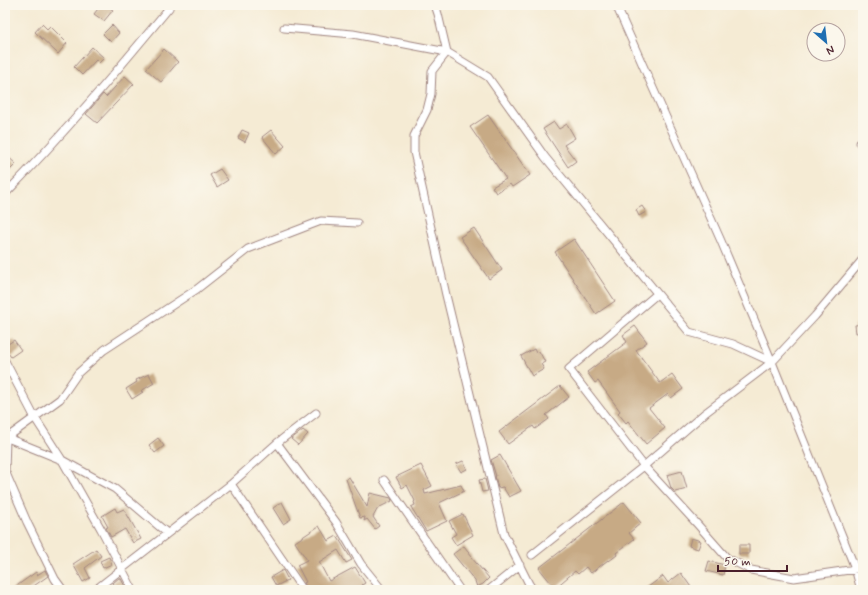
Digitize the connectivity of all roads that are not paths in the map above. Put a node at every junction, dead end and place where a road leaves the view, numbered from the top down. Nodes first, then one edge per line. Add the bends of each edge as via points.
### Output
1 (165, 5) edge
2 (435, 5) edge
3 (616, 5) edge
4 (284, 28) dead end
5 (447, 52) junction
6 (5, 194) edge
7 (357, 223) dead end
8 (863, 258) edge
9 (657, 294) junction
10 (5, 361) edge
11 (772, 362) junction
12 (316, 413) dead end
13 (35, 418) junction
14 (5, 438) edge
15 (277, 443) junction
16 (62, 460) junction
17 (644, 466) junction
18 (384, 480) dead end
19 (231, 484) junction
20 (167, 533) junction
21 (532, 555) dead end
22 (520, 565) junction
23 (859, 568) edge
24 (121, 569) junction
25 (63, 590) edge
26 (95, 590) edge
27 (133, 590) edge
28 (303, 590) edge
29 (382, 590) edge
30 (460, 590) edge
31 (489, 590) edge
32 (533, 590) edge
33 (862, 590) edge

1 - 6 street via 168,8 113,76
2 - 5 street
3 - 11 street
4 - 5 street via 354,34
5 - 9 street via 488,76 546,157
5 - 22 street via 432,71 431,94 427,110 414,136 414,152 504,534
7 - 13 street via 321,221 248,249 198,289 104,350 78,373 60,399
8 - 11 street via 815,316
9 - 11 street via 688,332 733,344
9 - 17 street via 569,369
10 - 13 street
11 - 17 street via 705,413
11 - 23 street
12 - 15 street
13 - 14 street
13 - 16 street
14 - 16 street
14 - 25 street via 5,471 27,522
15 - 19 street
15 - 29 street via 336,522 361,564
16 - 20 street via 114,489
16 - 24 street
17 - 21 street
17 - 23 street via 727,558 751,570 794,578
18 - 30 street
19 - 20 street
19 - 28 street
20 - 24 street
22 - 31 street
22 - 32 street
23 - 33 street
24 - 26 street
24 - 27 street

